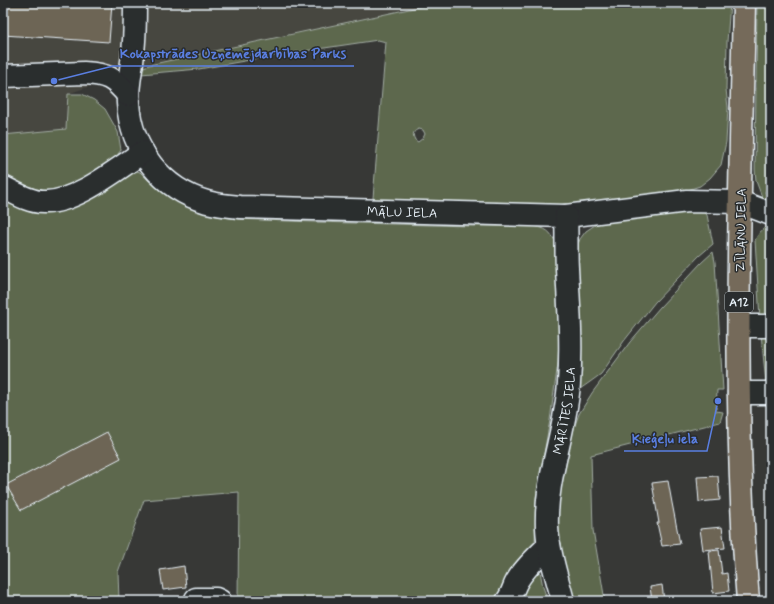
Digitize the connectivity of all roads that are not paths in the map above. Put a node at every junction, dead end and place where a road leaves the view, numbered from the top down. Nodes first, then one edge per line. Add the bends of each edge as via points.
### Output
1 (135, 3) edge
2 (744, 3) edge
3 (3, 76) edge
4 (128, 95) junction
5 (143, 152) junction
6 (3, 187) edge
7 (740, 202) junction
8 (771, 214) edge
9 (566, 216) junction
10 (739, 326) junction
11 (771, 326) edge
12 (739, 393) junction
13 (771, 393) edge
14 (549, 545) junction
15 (196, 599) dead end
16 (220, 601) edge
17 (507, 601) edge
18 (563, 601) edge
19 (748, 601) edge

1 - 4 street, MĀLU IELA via 134,50
2 - 7 highway, ZĪLĀNU IELA / A12
3 - 4 street via 95,73 113,79
4 - 5 street, MĀLU IELA via 131,124
5 - 6 street via 82,192 54,202 34,201
5 - 9 street, MĀLU IELA via 150,164 176,188 189,195 223,205
7 - 8 street
7 - 9 street, MĀLU IELA via 687,201
7 - 10 highway, ZĪLĀNU IELA / A12
9 - 14 street, MĀRĪTES IELA via 570,370 567,402 552,474 547,526
10 - 11 street
10 - 12 highway, ZĪLĀNU IELA / A12
12 - 13 street
12 - 19 highway, ZĪLĀNU IELA / A12 via 740,468
14 - 17 street via 525,569
14 - 18 street, MĀRĪTES IELA
15 - 16 street

